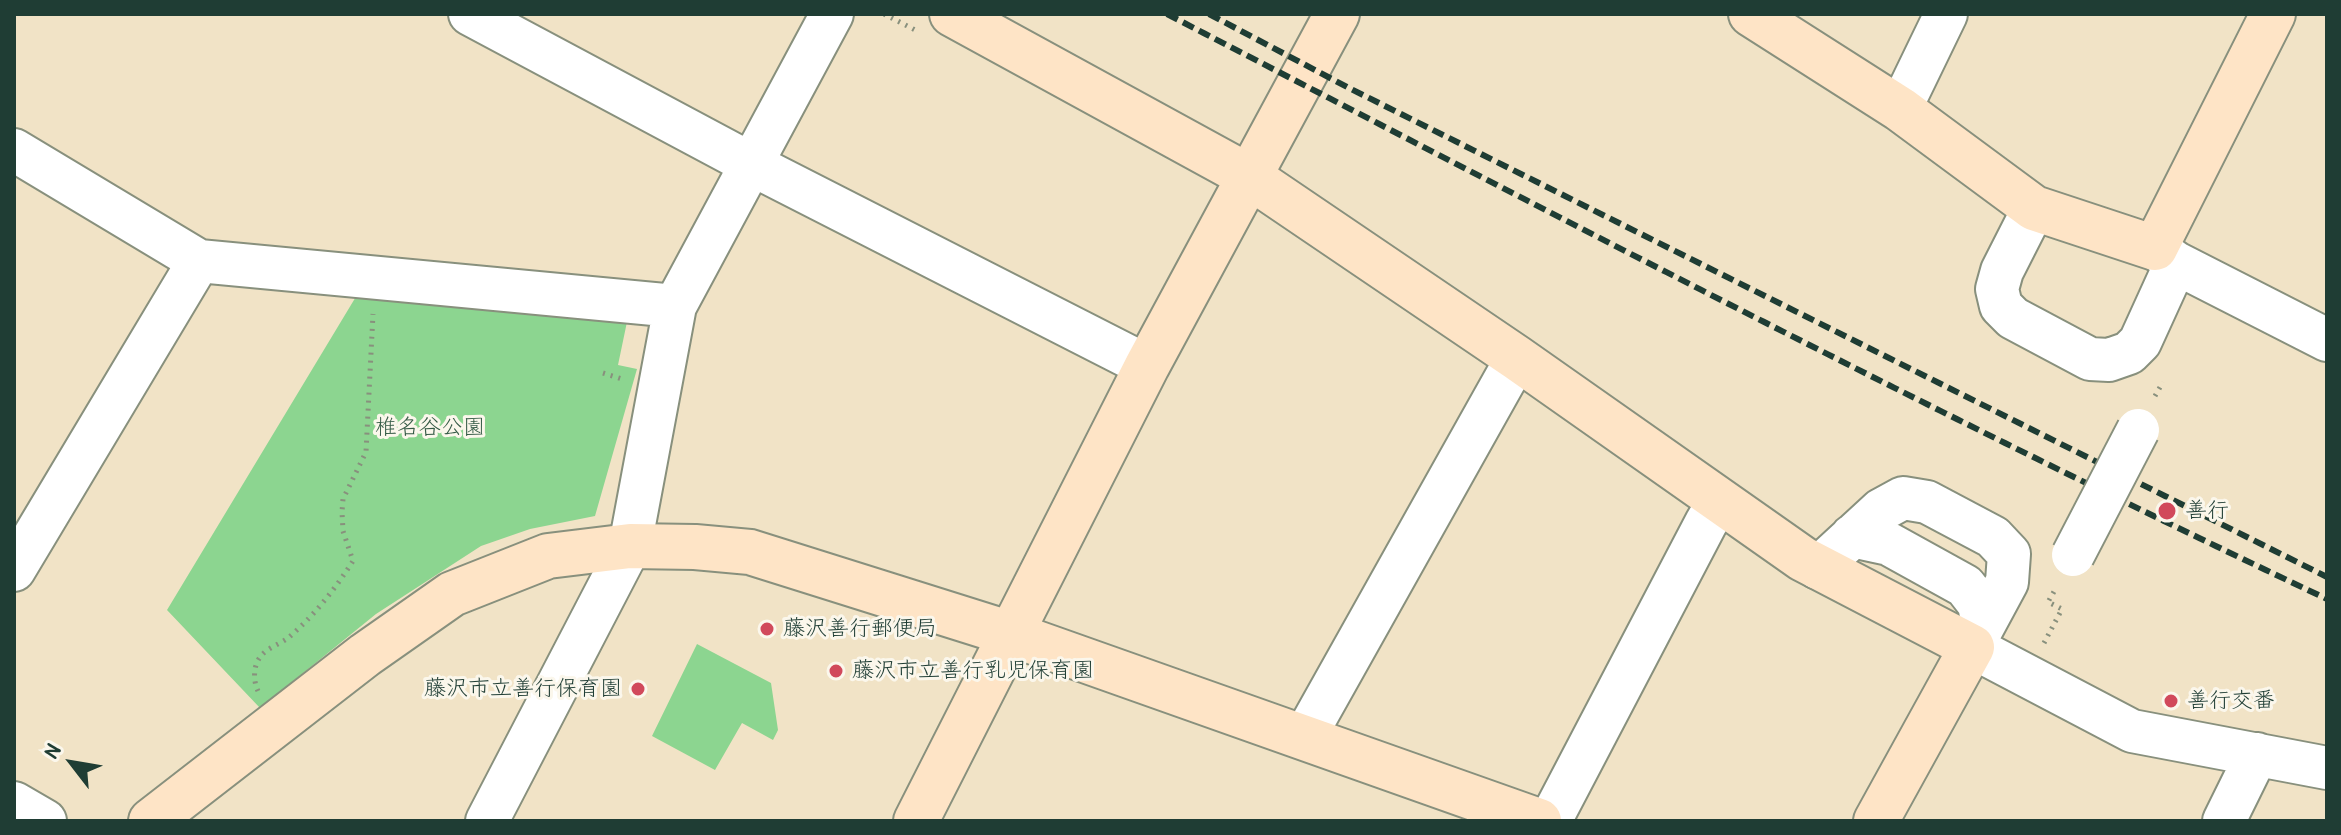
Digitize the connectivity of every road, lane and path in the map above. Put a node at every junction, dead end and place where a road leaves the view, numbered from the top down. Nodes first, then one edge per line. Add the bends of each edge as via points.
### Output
1 (470, 14) edge
2 (832, 14) edge
3 (952, 14) edge
4 (1337, 14) edge
5 (1751, 14) edge
6 (1946, 14) edge
7 (2273, 14) edge
8 (1900, 109) junction
9 (14, 150) edge
10 (751, 164) junction
11 (1250, 177) junction
12 (2034, 208) junction
13 (2166, 255) junction
14 (199, 261) junction
15 (376, 278) junction
16 (675, 306) junction
17 (2327, 340) edge
18 (1517, 358) junction
19 (1147, 366) junction
20 (2163, 382) dead end
21 (2146, 414) joint
22 (1719, 501) junction
23 (1852, 536) junction
24 (630, 546) junction
25 (2073, 555) dead end
26 (1818, 568) junction
27 (14, 570) edge
28 (2052, 595) dead end
29 (1011, 634) junction
30 (1978, 637) junction
31 (2040, 650) dead end
32 (256, 688) dead end
33 (1304, 738) junction
34 (2257, 754) junction
35 (2327, 768) edge
36 (14, 803) edge
37 (45, 821) edge
38 (151, 821) edge
39 (487, 821) edge
40 (916, 821) edge
41 (1539, 821) edge
42 (1550, 821) edge
43 (1876, 821) edge
44 (2224, 821) edge

1 - 10 street
2 - 10 street
3 - 11 street
4 - 11 street
5 - 8 street
6 - 8 street
7 - 13 street
8 - 12 street
9 - 14 street
10 - 16 street
10 - 19 street
11 - 18 street
11 - 19 street
12 - 13 street
12 - 13 street via 2002,271 1997,289 2001,306 2013,318 2090,359 2109,360 2140,342
13 - 17 street
14 - 15 street
14 - 27 street
15 - 16 street
15 - 32 path via 366,452 343,499 343,531 353,561 332,593 288,638 261,656 254,673
16 - 24 street
18 - 22 street
18 - 33 street
19 - 29 street
20 - 21 path
21 - 25 street, bridge
22 - 26 street
22 - 42 street
23 - 26 street
23 - 30 street via 1889,544 1965,586 1979,604
23 - 30 street via 1903,498 1927,502 1993,537 2009,554 2007,582
24 - 29 street via 750,552
24 - 38 street via 548,556 452,594
24 - 39 street
26 - 30 street
28 - 31 path via 2048,602 2062,609
29 - 33 street
29 - 40 street
30 - 34 street via 2132,731
30 - 43 street
33 - 41 street
34 - 35 street
34 - 44 street
36 - 37 street

